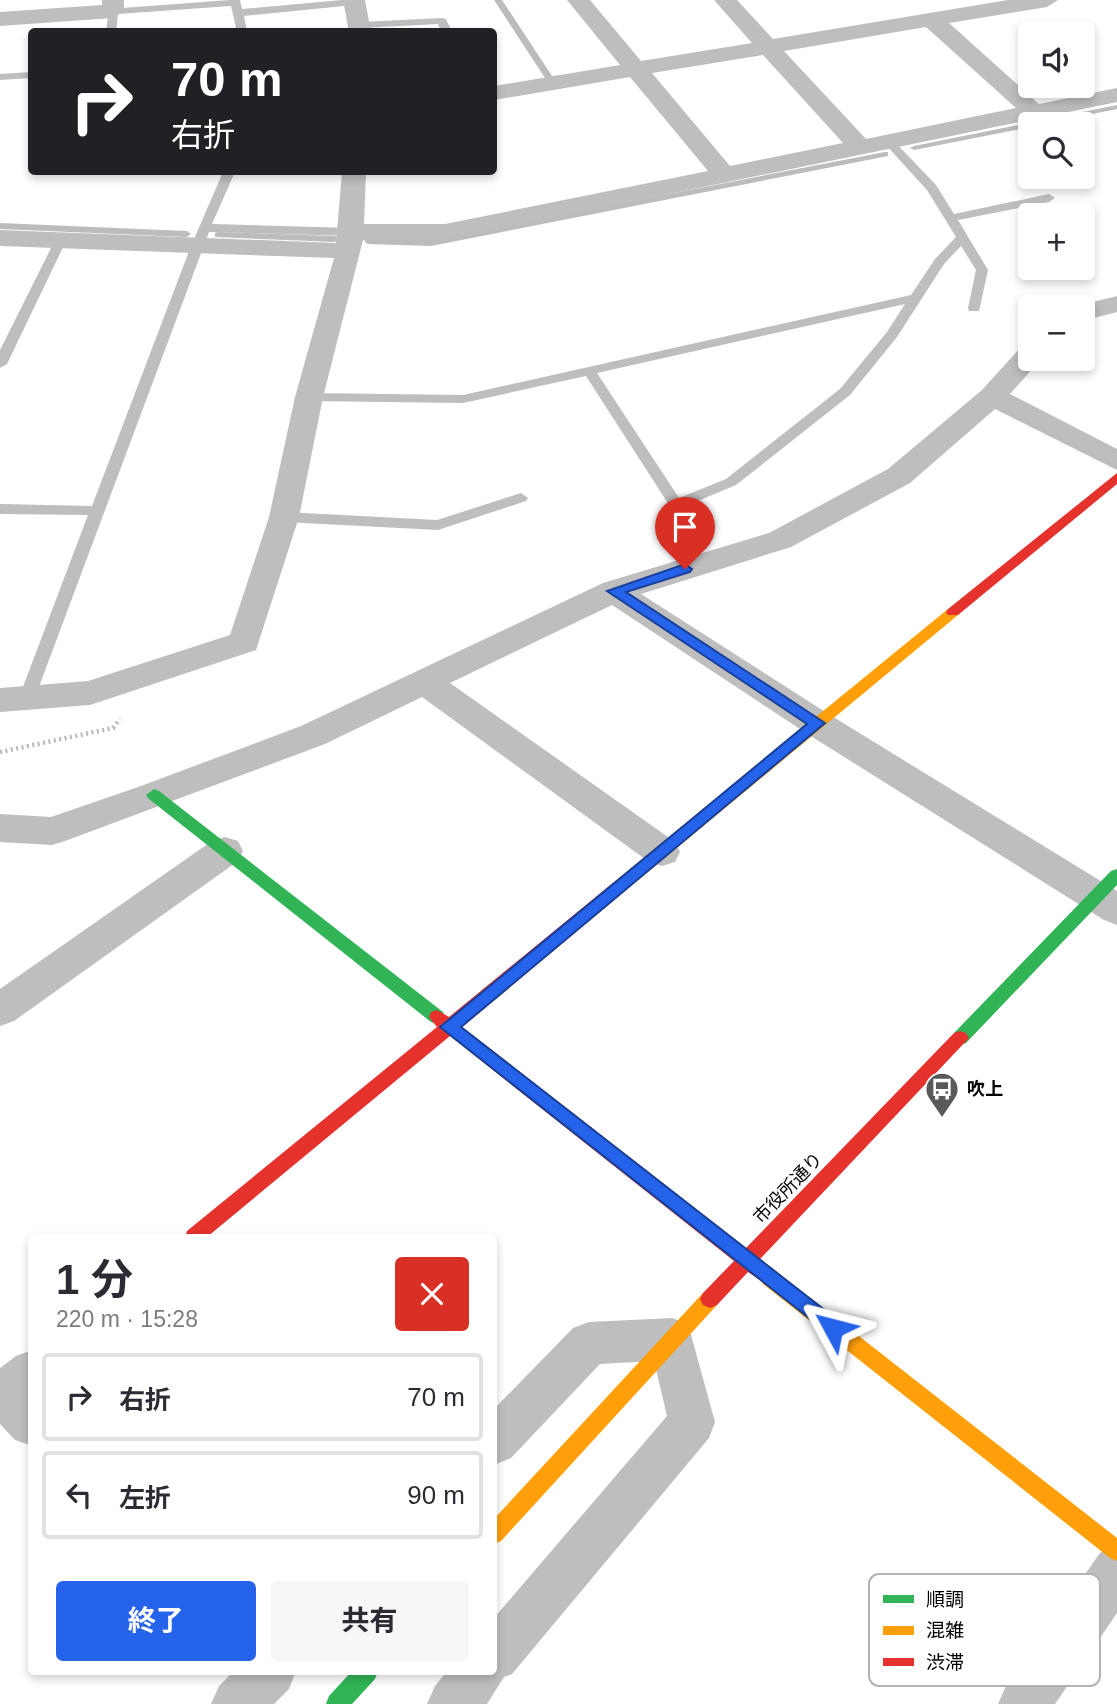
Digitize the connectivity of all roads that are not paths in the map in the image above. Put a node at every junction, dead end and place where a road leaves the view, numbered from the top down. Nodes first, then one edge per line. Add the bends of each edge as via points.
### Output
1 (578, 0) edge
2 (725, 0) edge
3 (1047, 0) edge
4 (354, 1) edge
5 (236, 5) edge
6 (112, 14) edge
7 (0, 19) edge
8 (933, 22) junction
9 (241, 28) edge
10 (360, 28) edge
11 (445, 28) edge
12 (769, 48) junction
13 (639, 70) junction
14 (28, 75) edge
15 (0, 77) edge
16 (497, 93) edge
17 (1117, 95) edge
18 (1032, 110) junction
19 (889, 142) junction
20 (860, 148) junction
21 (228, 175) edge
22 (354, 175) edge
23 (724, 175) junction
24 (1048, 198) dead end
25 (950, 218) junction
26 (202, 237) junction
27 (0, 238) edge
28 (961, 239) junction
29 (60, 241) junction
30 (350, 241) junction
31 (918, 297) junction
32 (1117, 304) edge
33 (974, 308) dead end
34 (1095, 310) edge
35 (0, 363) edge
36 (1018, 367) edge
37 (590, 372) junction
38 (992, 396) junction
39 (309, 397) junction
40 (1117, 461) edge
41 (1117, 477) edge
42 (521, 498) dead end
43 (0, 509) edge
44 (97, 511) junction
45 (284, 517) junction
46 (614, 591) junction
47 (424, 682) junction
48 (13, 700) edge
49 (818, 723) junction
50 (154, 795) junction
51 (0, 828) edge
52 (225, 851) junction
53 (662, 852) junction
54 (1110, 894) edge
55 (0, 1010) edge
56 (449, 1027) junction
57 (198, 1234) edge
58 (746, 1260) junction
59 (672, 1339) junction
60 (497, 1439) edge
61 (497, 1531) edge
62 (1117, 1551) edge
63 (1117, 1570) edge
64 (1100, 1594) edge
65 (497, 1652) edge
66 (363, 1675) edge
67 (478, 1675) edge
68 (1036, 1686) edge
69 (337, 1704) edge
70 (453, 1704) edge
71 (1024, 1704) edge

1 - 13 street
2 - 12 street
3 - 8 street
4 - 5 lane
4 - 10 street
5 - 6 lane
5 - 9 lane
6 - 7 street
8 - 12 street
8 - 18 street
10 - 11 lane via 442,21
12 - 13 street
12 - 20 street
13 - 16 street
13 - 23 street
14 - 15 lane
17 - 18 street
18 - 19 street
19 - 20 street
19 - 25 lane via 932,188
20 - 23 street
21 - 26 lane
22 - 30 street
23 - 30 street via 445,232
24 - 25 lane
25 - 28 lane
26 - 29 street
26 - 30 street
26 - 44 lane
27 - 29 street
28 - 31 lane via 939,262
28 - 33 lane via 982,270
29 - 35 lane
30 - 39 street
31 - 37 lane
31 - 37 lane via 845,392 731,482 676,505
32 - 34 street
36 - 38 street
37 - 39 lane via 463,399
38 - 40 street
38 - 46 street via 900,476 780,540
39 - 45 street
41 - 49 street
42 - 45 lane via 438,525
43 - 44 lane
44 - 48 lane
45 - 48 street via 244,642 90,693
46 - 47 street
46 - 49 street
47 - 50 street via 313,735
47 - 53 street
49 - 53 street
49 - 54 street
50 - 51 street via 52,831
50 - 52 street
52 - 55 street
52 - 56 street
53 - 56 street
54 - 58 street, 市役所通り
56 - 57 street
56 - 58 street
58 - 59 street, 市役所通り
58 - 62 street
59 - 60 street via 589,1343
59 - 61 street, 市役所通り
59 - 65 street via 692,1422
63 - 64 street
66 - 69 street
67 - 70 street
68 - 71 street

